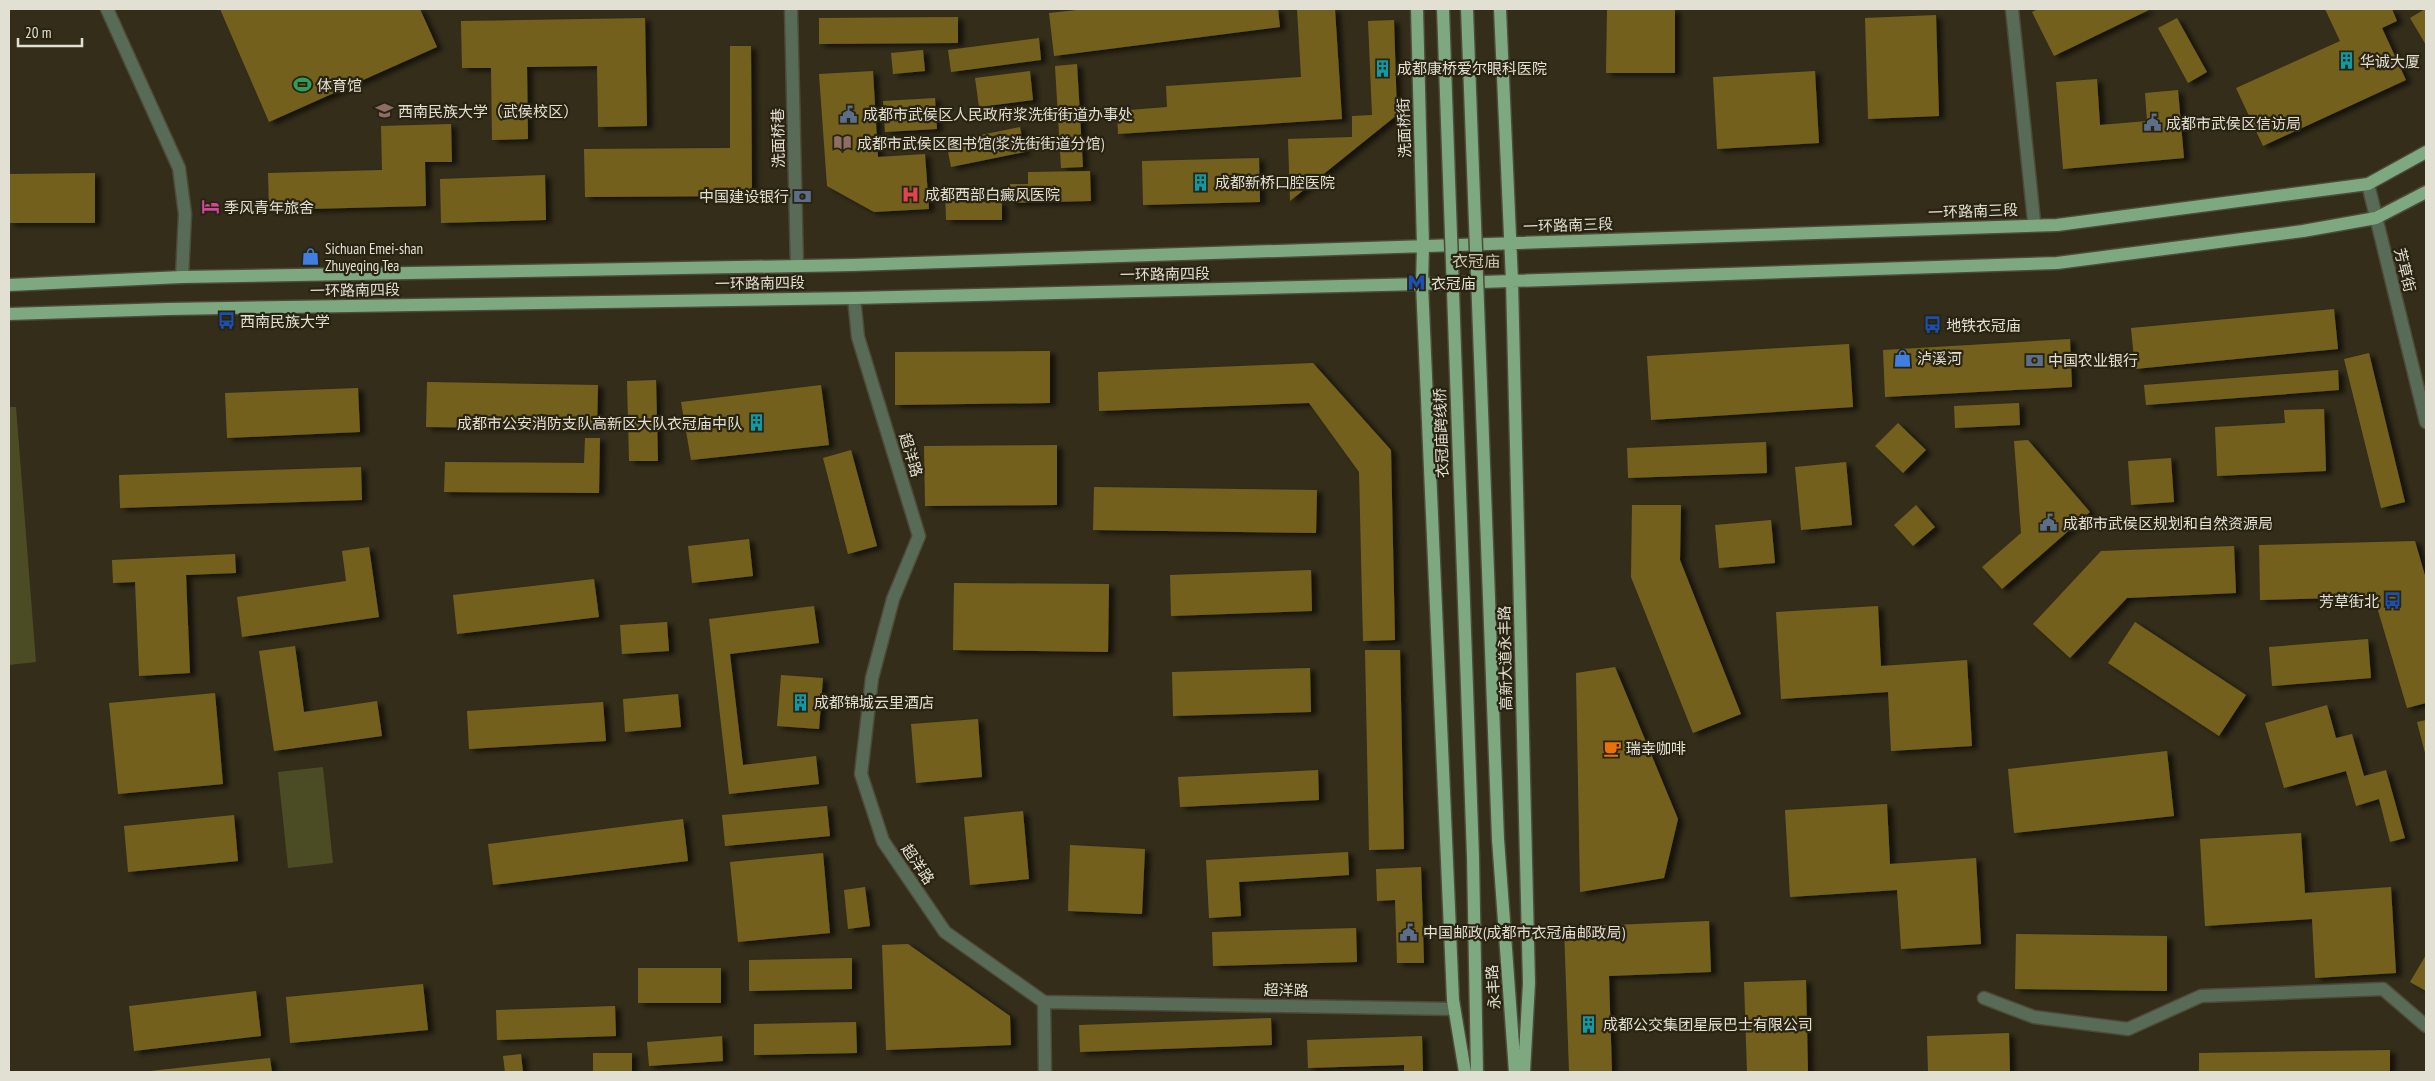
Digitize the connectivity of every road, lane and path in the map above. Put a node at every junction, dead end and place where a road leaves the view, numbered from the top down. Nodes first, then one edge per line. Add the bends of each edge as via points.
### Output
1 (107, 9) edge
2 (792, 9) edge
3 (1417, 9) edge
4 (1443, 9) edge
5 (1467, 9) edge
6 (1500, 9) edge
7 (2012, 9) edge
8 (2426, 152) edge
9 (2368, 184) junction
10 (2426, 192) edge
11 (2376, 218) junction
12 (2034, 221) dead end
13 (1510, 243) junction
14 (1423, 246) junction
15 (796, 266) junction
16 (182, 277) junction
17 (1512, 281) junction
18 (1422, 284) junction
19 (9, 285) edge
20 (854, 298) junction
21 (9, 314) edge
22 (2426, 422) edge
23 (1473, 857) joint
24 (1984, 998) dead end
25 (1044, 1002) junction
26 (1454, 1009) junction
27 (2426, 1026) edge
28 (1045, 1072) edge
29 (1465, 1072) edge
30 (1477, 1072) edge
31 (1515, 1072) edge
32 (1524, 1072) edge

1 - 16 street via 179,168 185,214
2 - 15 street, 洗面桥巷
3 - 14 main road, 洗面桥街
4 - 23 main road, 衣冠庙跨线桥, bridge
5 - 31 main road, 永丰路, bridge via 1498,839
6 - 13 main road
7 - 12 street
8 - 9 main road, 一环路南三段
9 - 11 street, 芳草街
9 - 13 main road, 一环路南三段 via 2057,225
10 - 11 main road
11 - 17 main road via 2303,231 2057,263
11 - 22 street, 芳草街
13 - 14 main road, 一环路南四段
13 - 17 main road, 高新大道永丰路
14 - 15 main road, 一环路南四段
14 - 18 main road
15 - 16 main road, 一环路南四段
16 - 19 main road, 一环路南四段
17 - 18 main road, 一环路南四段
17 - 32 main road, 高新大道永丰路 via 1529,983
18 - 20 main road, 一环路南四段
18 - 26 main road
20 - 21 main road, 一环路南四段
20 - 25 street, 超洋路 via 858,337 919,536 892,599 872,678 861,774 883,841 945,932
23 - 30 main road, 永丰路
24 - 27 street via 2034,1017 2128,1029 2201,996 2383,989
25 - 26 street, 超洋路
25 - 28 street
26 - 29 main road

